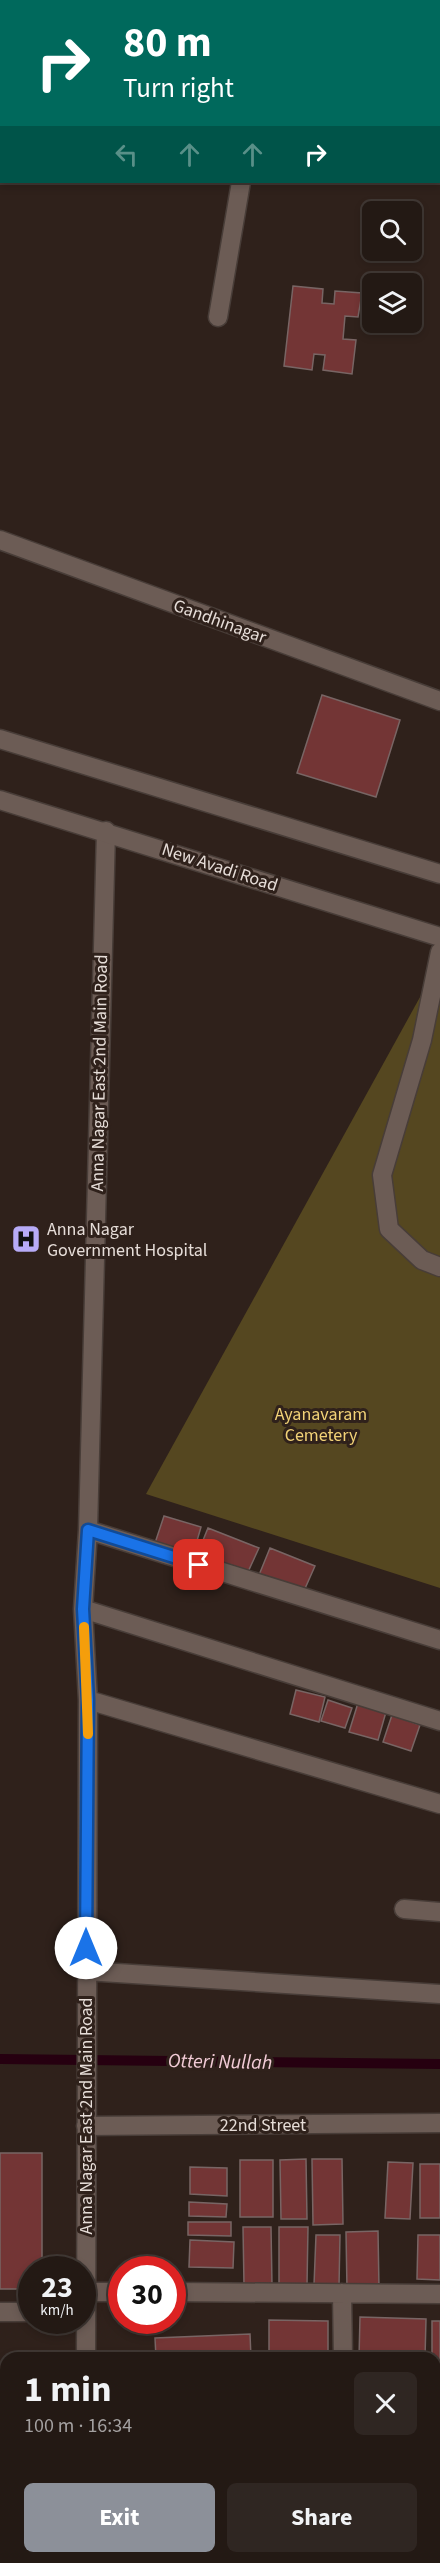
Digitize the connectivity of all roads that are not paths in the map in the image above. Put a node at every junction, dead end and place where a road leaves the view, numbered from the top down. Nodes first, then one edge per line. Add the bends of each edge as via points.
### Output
1 (241, 183) edge
2 (218, 317) dead end
3 (0, 540) edge
4 (440, 701) edge
5 (0, 740) edge
6 (0, 800) edge
7 (106, 831) junction
8 (440, 874) edge
9 (440, 937) edge
10 (440, 952) edge
11 (440, 1267) edge
12 (88, 1530) junction
13 (83, 1609) junction
14 (440, 1640) edge
15 (88, 1700) junction
16 (440, 1721) edge
17 (440, 1804) edge
18 (404, 1909) dead end
19 (440, 1912) edge
20 (86, 1971) junction
21 (440, 1994) edge
22 (440, 2123) edge
23 (86, 2126) junction
24 (86, 2256) edge
25 (186, 2292) edge
26 (342, 2293) junction
27 (440, 2294) edge
28 (0, 2312) edge
29 (18, 2312) edge
30 (85, 2334) edge
31 (86, 2352) edge
32 (343, 2352) edge

1 - 2 street
3 - 4 street, Gandhinagar
5 - 8 street
6 - 7 street, New Avadi Road
7 - 9 street, New Avadi Road
7 - 12 street, Anna Nagar East 2nd Main Road
10 - 11 street via 422,1040 381,1176 388,1229 422,1260
12 - 13 street, Anna Nagar East 2nd Main Road
12 - 14 street
13 - 15 street, Anna Nagar East 2nd Main Road
13 - 16 street
15 - 17 street
15 - 20 street, Anna Nagar East 2nd Main Road
18 - 19 street
20 - 21 street
20 - 23 street, Anna Nagar East 2nd Main Road
22 - 23 street, 22nd Street
23 - 24 street, Anna Nagar East 2nd Main Road
25 - 26 street
26 - 27 street
26 - 32 street
28 - 29 street
30 - 31 street, Anna Nagar East 2nd Main Road

